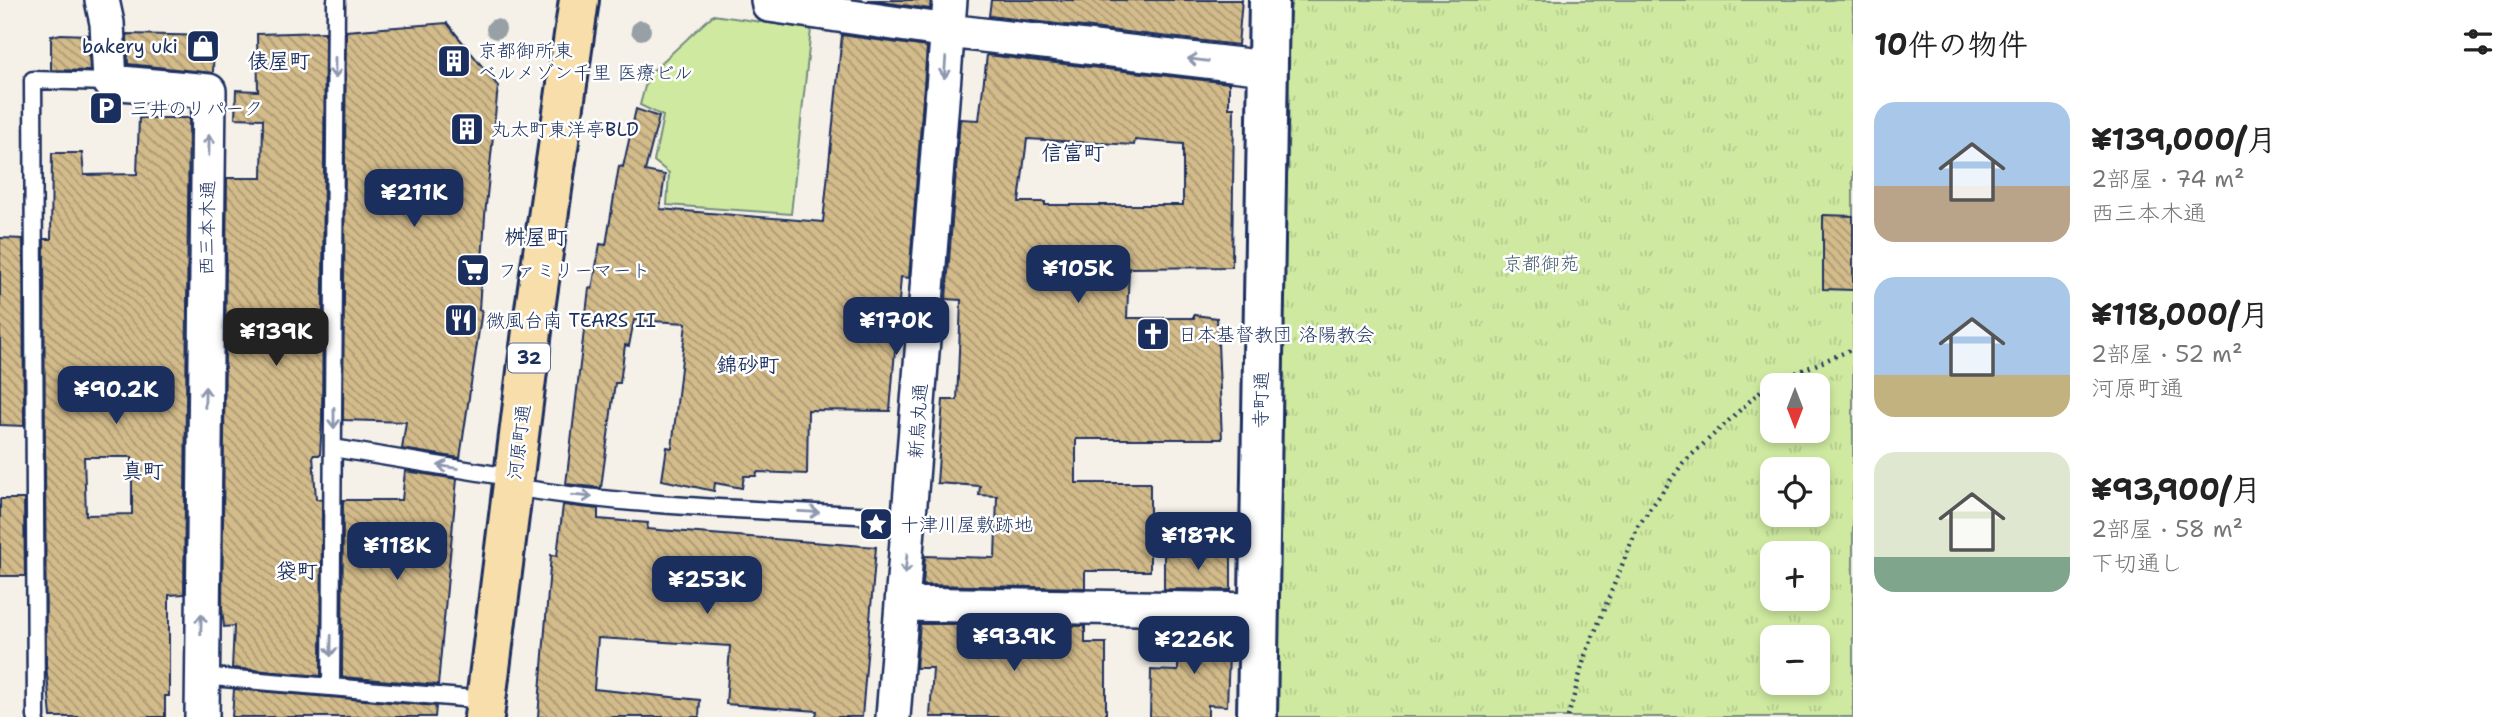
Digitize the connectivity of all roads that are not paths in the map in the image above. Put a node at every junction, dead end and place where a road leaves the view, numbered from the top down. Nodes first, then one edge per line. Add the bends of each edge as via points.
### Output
1 (102, 0) edge
2 (336, 0) edge
3 (579, 0) edge
4 (1269, 0) edge
5 (769, 2) edge
6 (949, 16) edge
7 (1266, 68) junction
8 (110, 82) junction
9 (333, 448) junction
10 (515, 482) junction
11 (911, 518) junction
12 (902, 604) junction
13 (1258, 610) junction
14 (200, 676) junction
15 (331, 687) junction
16 (485, 708) edge
17 (36, 717) edge
18 (202, 717) edge
19 (893, 717) edge
20 (1257, 717) edge

1 - 8 street
2 -> 9 lane
3 - 10 main road, 河原町通 / 32
4 - 7 street, 寺町通
5 - 6 street
7 -> 6 street
6 -> 11 street, 新烏丸通
7 - 13 street, 寺町通
14 -> 8 street, 西三本木通 via 209,91
8 - 17 lane via 33,80
10 -> 9 lane
9 -> 15 lane
10 -> 11 lane via 554,494
10 - 16 main road, 河原町通 / 32
11 -> 12 street, 新烏丸通
12 - 13 street
12 - 19 street, 新烏丸通
13 - 20 street, 寺町通
14 - 15 lane
14 - 18 street, 西三本木通
15 - 16 lane

